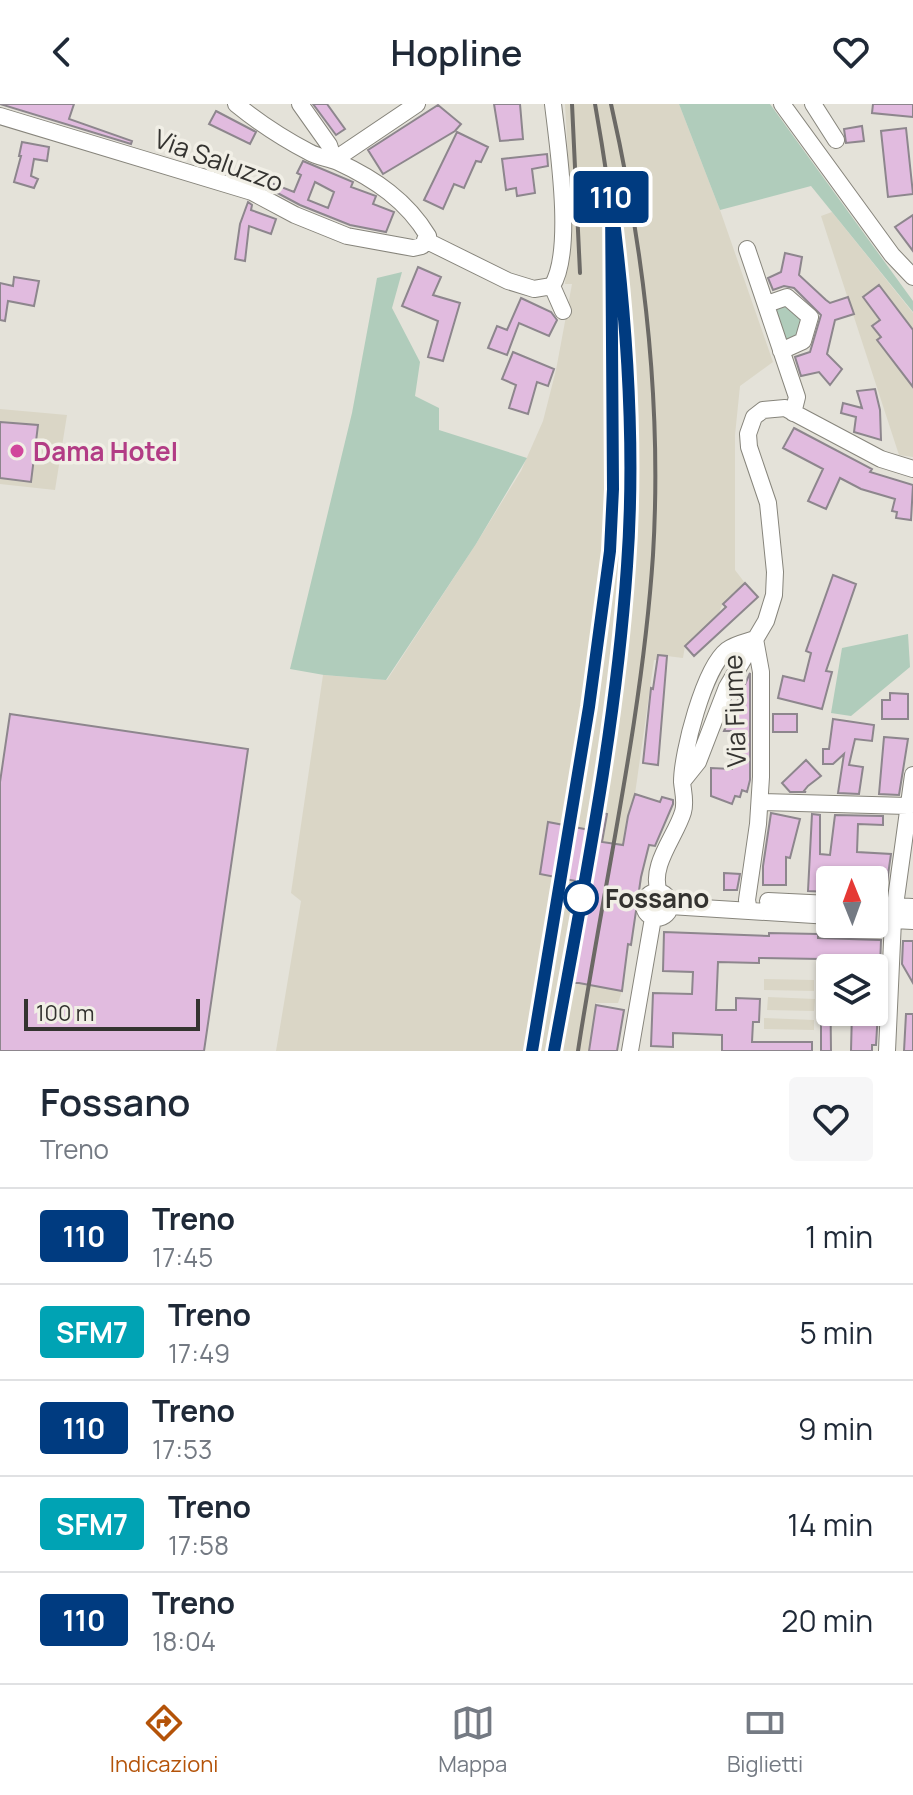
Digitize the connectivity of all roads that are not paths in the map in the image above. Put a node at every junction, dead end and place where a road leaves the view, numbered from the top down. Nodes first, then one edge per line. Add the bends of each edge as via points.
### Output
1 (236, 104) edge
2 (300, 104) edge
3 (417, 104) edge
4 (553, 104) edge
5 (782, 104) edge
6 (813, 104) edge
7 (0, 116) edge
8 (836, 140) dead end
9 (334, 160) junction
10 (423, 243) junction
11 (747, 249) dead end
12 (913, 277) edge
13 (552, 286) junction
14 (767, 304) junction
15 (563, 311) dead end
16 (781, 351) junction
17 (793, 413) junction
18 (913, 469) edge
19 (755, 639) junction
20 (913, 775) edge
21 (760, 802) junction
22 (909, 815) edge
23 (664, 899) junction
24 (722, 901) dead end
25 (816, 904) edge
26 (748, 906) junction
27 (913, 907) edge
28 (888, 911) edge
29 (894, 913) junction
30 (816, 914) edge
31 (888, 915) edge
32 (913, 921) edge
33 (630, 1051) edge
34 (887, 1051) edge

1 - 9 street via 311,154
2 - 9 street
3 - 9 street
4 - 13 street via 563,192 560,273
5 - 12 street
6 - 8 street
7 - 10 street, Via Saluzzo via 252,192 347,236 413,248
9 - 10 street via 380,183 403,204 428,236
10 - 13 street, Via Saluzzo via 508,281 534,289
11 - 14 street
13 - 15 street
14 - 16 street
14 - 16 street via 787,297 810,317 803,341
16 - 17 street via 797,397
17 - 18 street via 881,459
17 - 19 street, Via Fiume via 785,408 763,410 748,434 768,503 775,572 774,595
19 - 21 street, Via Fiume via 761,672
19 - 23 street via 727,687 698,762 682,782 685,807 656,885
20 - 22 street
21 - 22 street
21 - 26 street, Via Fiume
22 - 29 street
23 - 26 street
23 - 33 street via 650,894 644,900 646,913 653,918
24 - 26 street
25 - 26 street
26 - 30 street
27 - 29 street
28 - 29 street
29 - 31 street
29 - 32 street
29 - 34 street

